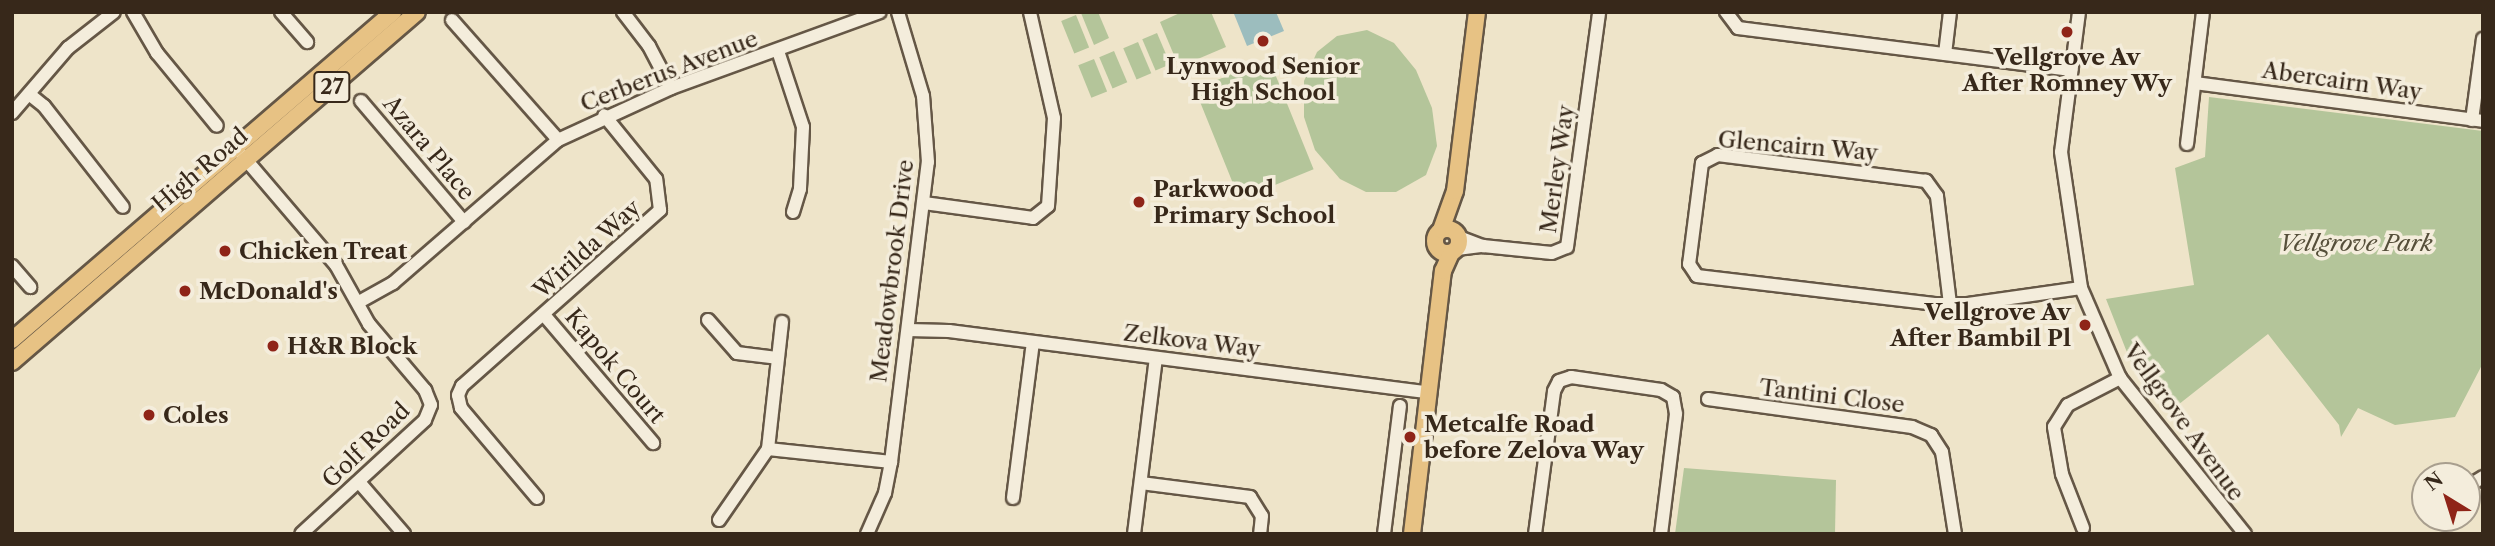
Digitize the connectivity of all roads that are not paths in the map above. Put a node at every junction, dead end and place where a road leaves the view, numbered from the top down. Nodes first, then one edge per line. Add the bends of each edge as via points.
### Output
1 (114, 12) edge
2 (133, 12) edge
3 (281, 12) edge
4 (393, 12) edge
5 (417, 12) edge
6 (623, 12) edge
7 (880, 12) edge
8 (898, 12) edge
9 (1030, 12) edge
10 (1477, 12) edge
11 (1599, 12) edge
12 (1726, 12) edge
13 (1950, 12) edge
14 (2079, 12) edge
15 (2203, 12) edge
16 (452, 20) dead end
17 (2483, 39) edge
18 (307, 42) dead end
19 (778, 51) junction
20 (1945, 54) junction
21 (2071, 71) junction
22 (2195, 83) junction
23 (671, 88) junction
24 (29, 94) junction
25 (361, 101) dead end
26 (12, 113) edge
27 (604, 115) junction
28 (2478, 120) edge
29 (217, 126) dead end
30 (558, 139) junction
31 (2187, 144) dead end
32 (235, 148) junction
33 (246, 161) junction
34 (924, 203) junction
35 (123, 207) dead end
36 (793, 212) dead end
37 (464, 222) junction
38 (1451, 242) junction
39 (12, 266) edge
40 (30, 287) dead end
41 (2081, 288) junction
42 (359, 302) junction
43 (1950, 304) junction
44 (545, 316) junction
45 (708, 320) dead end
46 (782, 321) dead end
47 (908, 326) junction
48 (12, 340) edge
49 (1033, 342) junction
50 (775, 358) junction
51 (1156, 358) junction
52 (12, 362) edge
53 (2120, 378) junction
54 (1426, 392) junction
55 (1708, 398) dead end
56 (1400, 406) dead end
57 (653, 443) dead end
58 (768, 449) junction
59 (891, 462) junction
60 (359, 482) junction
61 (1141, 483) junction
62 (537, 498) dead end
63 (1013, 498) dead end
64 (719, 520) dead end
65 (2083, 528) dead end
66 (2235, 530) edge
67 (301, 534) edge
68 (404, 534) edge
69 (867, 534) edge
70 (1134, 534) edge
71 (1260, 534) edge
72 (1384, 534) edge
73 (1404, 534) edge
74 (1412, 534) edge
75 (1535, 534) edge
76 (1661, 534) edge
77 (1955, 534) edge
78 (2245, 534) edge

1 - 24 street via 68,48
2 - 29 street via 157,53
3 - 18 street
4 - 32 main road, High Road / 27
5 - 33 main road, High Road / 27
6 - 23 street
7 - 19 street, Cerberus Avenue
8 - 34 street, Meadowbrook Drive via 915,60 927,123
9 - 34 street via 1054,118 1048,206 1034,218
10 - 38 main road
11 - 38 street, Merley Way via 1567,247 1552,253
12 - 20 street via 1738,28
13 - 20 street
14 - 21 street, Vellgrove Avenue
15 - 22 street
16 - 30 street
17 - 28 street
19 - 23 street, Cerberus Avenue
19 - 36 street via 803,127 803,162
20 - 21 street
21 - 41 street, Vellgrove Avenue via 2062,152
22 - 28 street, Abercairn Way
22 - 31 street
23 - 27 street, Cerberus Avenue
24 - 26 street
24 - 35 street via 44,106
25 - 37 street, Azara Place
27 - 30 street, Cerberus Avenue
27 - 44 street, Wirilda Way via 656,179 660,210
30 - 37 street, Cerberus Avenue
32 - 33 street, Golf Road
32 - 48 main road, High Road / 27
33 - 42 street, Golf Road via 336,265
33 - 52 main road, High Road / 27
34 - 47 street, Meadowbrook Drive
37 - 42 street, Cerberus Avenue via 393,283
38 - 54 main road
39 - 40 street
41 - 43 street, Glencairn Way
41 - 53 street, Vellgrove Avenue
42 - 60 street, Golf Road via 369,324 425,390 431,405 425,420
43 - 43 street, Glencairn Way via 1695,275 1689,264 1702,163 1713,155 1926,181 1937,196
44 - 57 street, Kapok Court
44 - 62 street, Wirilda Way via 462,386 458,395 461,408
45 - 50 street via 737,353
46 - 50 street
47 - 49 street, Zelkova Way
47 - 59 street, Meadowbrook Drive
49 - 51 street, Zelkova Way
49 - 63 street
50 - 58 street
51 - 54 street, Zelkova Way
51 - 61 street
53 - 65 street via 2068,405 2054,427 2062,474
53 - 66 street, Vellgrove Avenue
54 - 73 main road
54 - 74 main road
55 - 77 street, Tantini Close via 1912,427 1931,435 1942,452
56 - 72 street
58 - 59 street
58 - 64 street
59 - 69 street, Meadowbrook Drive via 885,493
60 - 67 street, Golf Road
60 - 68 street
61 - 70 street
61 - 71 street via 1250,497 1262,516
66 - 78 street, Vellgrove Avenue
75 - 76 street via 1554,391 1559,381 1571,377 1661,390 1673,397 1676,414

